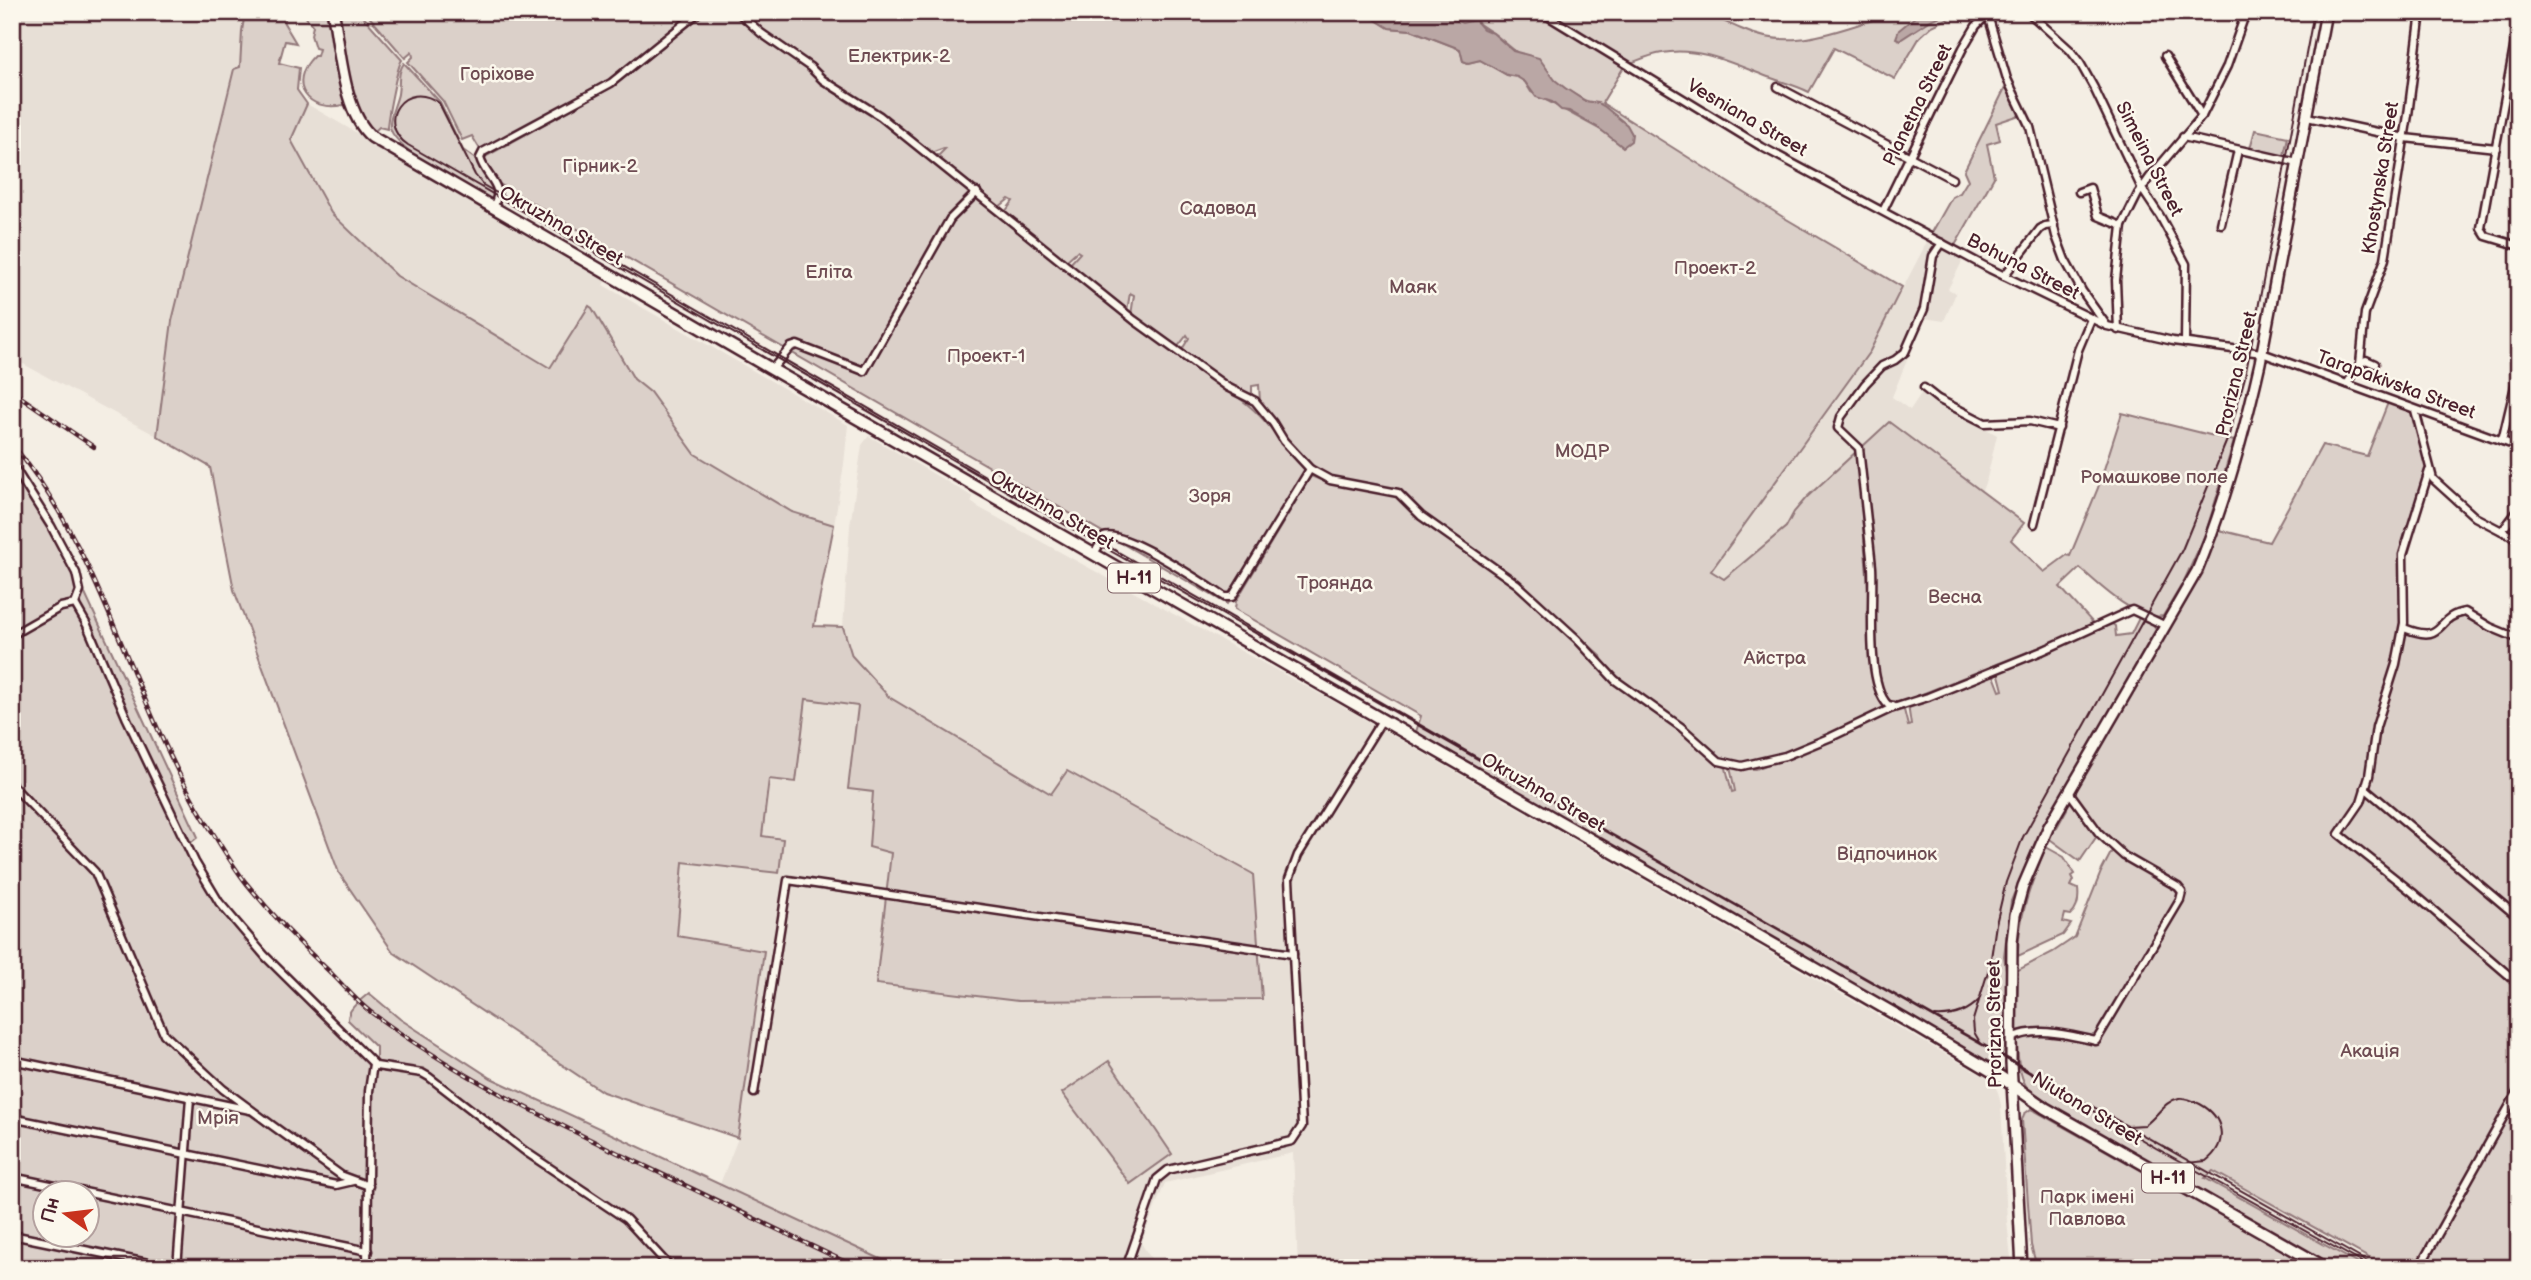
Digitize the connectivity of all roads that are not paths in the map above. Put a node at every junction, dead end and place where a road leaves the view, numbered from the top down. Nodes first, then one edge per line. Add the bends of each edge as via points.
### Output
1 (333, 12) edge
2 (699, 12) edge
3 (738, 12) edge
4 (1541, 12) edge
5 (2028, 12) edge
6 (2246, 12) edge
7 (2326, 12) edge
8 (2421, 12) edge
9 (1987, 14) edge
10 (2519, 20) edge
11 (2165, 56) dead end
12 (1778, 88) dead end
13 (2202, 116) junction
14 (2308, 117) junction
15 (2183, 137) junction
16 (2405, 138) junction
17 (2496, 148) junction
18 (2238, 150) junction
19 (1910, 157) junction
20 (2298, 163) junction
21 (1952, 179) dead end
22 (2142, 189) junction
23 (976, 192) junction
24 (2079, 192) dead end
25 (493, 207) junction
26 (1883, 212) junction
27 (2221, 224) dead end
28 (2054, 225) junction
29 (2122, 226) junction
30 (1942, 243) junction
31 (2519, 246) edge
32 (2004, 276) junction
33 (2091, 319) junction
34 (2107, 326) junction
35 (2118, 330) junction
36 (2185, 343) junction
37 (2262, 353) junction
38 (2360, 364) junction
39 (2375, 364) dead end
40 (772, 369) junction
41 (2519, 369) edge
42 (2347, 384) junction
43 (1924, 388) dead end
44 (2415, 410) junction
45 (2059, 428) junction
46 (2502, 442) junction
47 (2519, 447) edge
48 (12, 464) edge
49 (1310, 469) junction
50 (2429, 471) junction
51 (2519, 509) edge
52 (2034, 524) dead end
53 (2502, 531) junction
54 (2519, 540) edge
55 (1094, 554) junction
56 (75, 604) junction
57 (2166, 626) junction
58 (2404, 628) junction
59 (12, 635) edge
60 (2519, 639) edge
61 (1899, 706) junction
62 (1381, 720) junction
63 (12, 785) edge
64 (2365, 788) junction
65 (2069, 792) junction
66 (2519, 918) edge
67 (1293, 954) junction
68 (2519, 984) edge
69 (2011, 1038) junction
70 (12, 1060) edge
71 (373, 1063) junction
72 (2012, 1084) junction
73 (2519, 1089) edge
74 (754, 1093) dead end
75 (190, 1098) junction
76 (253, 1111) junction
77 (12, 1118) edge
78 (186, 1154) junction
79 (12, 1177) edge
80 (353, 1181) junction
81 (369, 1186) junction
82 (180, 1212) junction
83 (12, 1235) edge
84 (368, 1251) junction
85 (2022, 1267) edge
86 (174, 1268) edge
87 (367, 1268) edge
88 (671, 1268) edge
89 (1125, 1268) edge
90 (2326, 1268) edge
91 (2419, 1268) edge

1 - 25 main road, Okruzhna Street / Н-11 via 351,104 366,132
2 - 25 street via 611,83 483,152 483,168 496,183
3 - 23 street
4 - 26 street, Vesniana Street via 1742,136
5 - 22 street, Simeina Street via 2080,63
6 - 13 street via 2227,66
7 - 14 main road, Prorizna Street
8 - 16 street, Khostynska Street
9 - 19 street, Planetna Street via 1963,48
9 - 28 street via 2007,79 2030,127
10 - 17 street
11 - 13 street
12 - 19 street
13 - 15 street
14 - 16 street
14 - 20 main road, Prorizna Street
15 - 18 street
15 - 22 street
16 - 17 street
16 - 38 street, Khostynska Street via 2385,259 2362,324
17 - 31 street via 2481,228 2486,236
18 - 20 street
18 - 27 street
19 - 21 street
19 - 26 street, Planetna Street
20 - 37 main road, Prorizna Street
22 - 29 street
22 - 36 street, Simeina Street via 2187,267
23 - 40 street via 950,219 864,372 797,345
23 - 49 street via 1143,326 1227,387 1255,401
24 - 29 street via 2090,188 2098,216
25 - 40 main road, Okruzhna Street / Н-11
26 - 30 street, Vesniana Street
28 - 32 street via 2040,229
28 - 34 street via 2065,260
29 - 35 street via 2116,280
30 - 32 street, Bohuna Street
30 - 61 street via 1933,256 1924,309 1905,352 1865,384 1838,428 1859,448 1872,567 1874,667 1884,702
32 - 33 street, Bohuna Street
33 - 34 street, Bohuna Street
33 - 45 street, Bohuna Street via 2078,350
34 - 35 street, Bohuna Street
35 - 36 street, Bohuna Street
36 - 37 street, Tarapakivska Street
37 - 42 street, Tarapakivska Street
37 - 57 main road, Prorizna Street via 2215,529
38 - 39 street via 2366,360
38 - 42 street, Khostynska Street
40 - 55 main road, Okruzhna Street / Н-11
41 - 46 street
42 - 44 street, Tarapakivska Street
43 - 45 street via 1985,423 2031,421
44 - 46 street, Tarapakivska Street
44 - 50 street
45 - 52 street, Bohuna Street
46 - 47 street, Tarapakivska Street
48 - 56 street via 76,573 80,591
49 - 55 street via 1232,597 1115,536 1104,537
49 - 61 street via 1330,480 1398,493 1421,516 1517,584 1615,680 1719,761 1751,765 1784,756
50 - 53 street via 2461,506
50 - 58 street via 2403,555
51 - 53 street
53 - 54 street
55 - 62 main road, Okruzhna Street / Н-11
56 - 59 street
56 - 71 street via 195,862 219,902 274,965
57 - 61 street via 2132,610 2042,651
57 - 65 main road, Prorizna Street
58 - 60 street via 2430,635 2465,612
58 - 64 street via 2375,727
62 - 67 street via 1292,868
62 - 72 main road, Okruzhna Street / Н-11
63 - 76 street via 95,872 164,1034
64 - 66 street
64 - 68 street via 2339,834
65 - 69 main road, Prorizna Street via 2039,847 2015,915
65 - 69 street, Prorizna Street via 2114,848 2182,892 2096,1041 2039,1031
67 - 74 street via 788,880
67 - 89 street via 1302,1126 1292,1140 1168,1170 1157,1180
69 - 72 main road, Prorizna Street
70 - 75 street
71 - 81 street
71 - 88 street via 382,1069 429,1077 526,1152 626,1219
72 - 85 main road, Prorizna Street
72 - 90 main road, Niutona Street / Н-11 via 2045,1108
73 - 91 street
75 - 76 street
75 - 78 street
76 - 80 street
77 - 78 street
78 - 80 street via 335,1185
78 - 82 street
79 - 82 street
80 - 81 street
81 - 84 street
82 - 84 street
82 - 86 street
83 - 86 street
84 - 87 street

